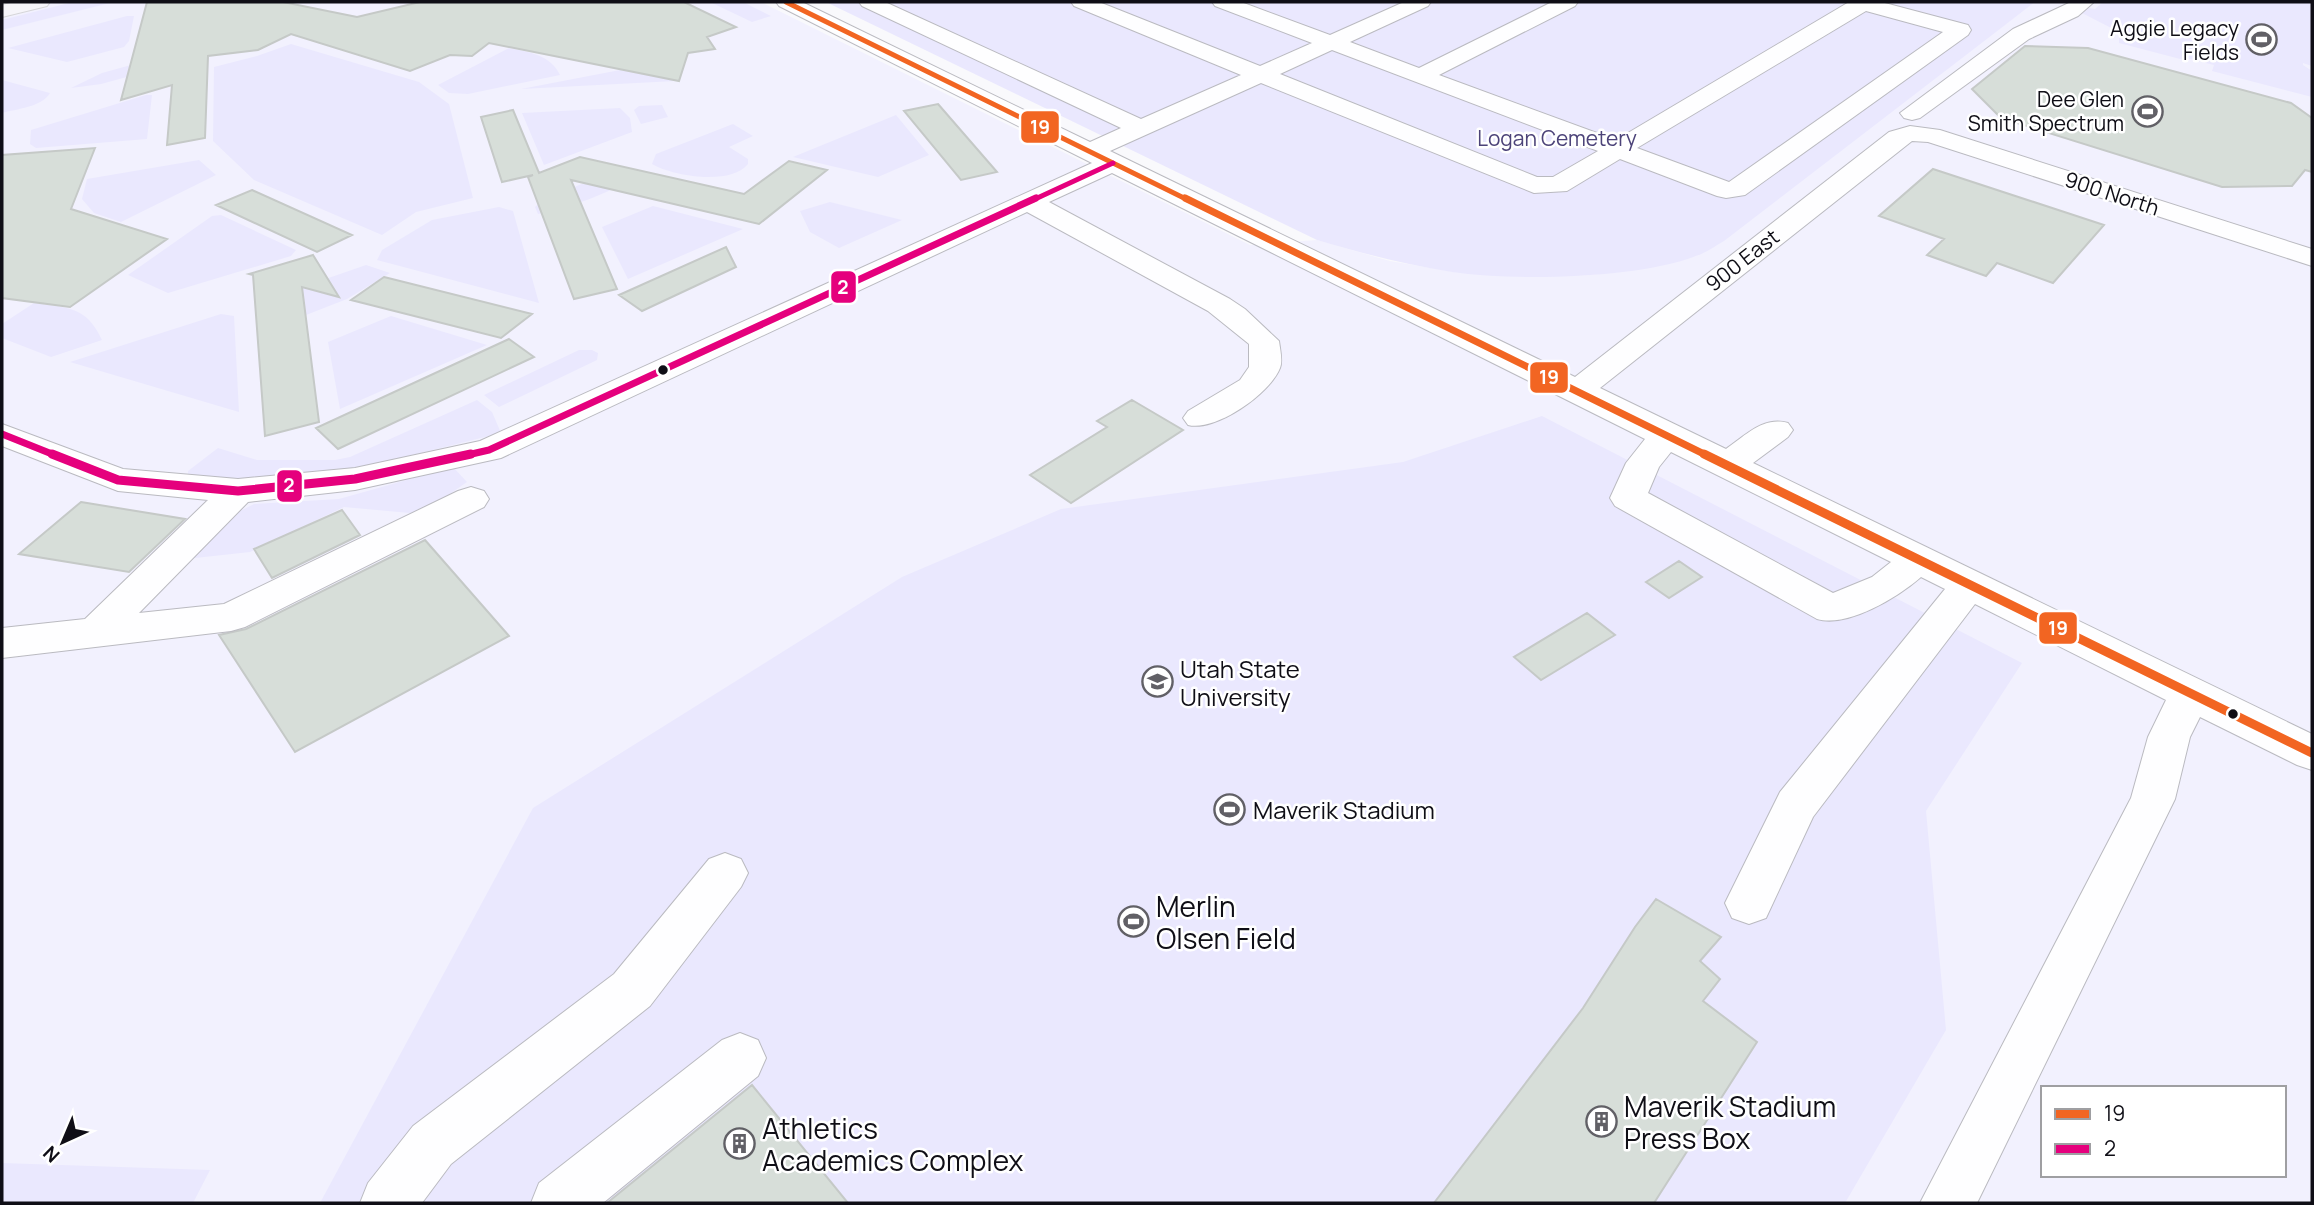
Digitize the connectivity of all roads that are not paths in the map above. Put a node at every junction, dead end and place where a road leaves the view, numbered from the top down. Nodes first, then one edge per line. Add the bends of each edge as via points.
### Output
1 (40, 2) edge
2 (786, 2) edge
3 (869, 2) edge
4 (1081, 2) edge
5 (1222, 2) edge
6 (1421, 2) edge
7 (1568, 2) edge
8 (1863, 2) edge
9 (2084, 2) edge
10 (2, 11) edge
11 (1331, 43) junction
12 (1259, 75) junction
13 (1420, 76) junction
14 (1911, 123) junction
15 (1141, 128) junction
16 (1619, 150) junction
17 (1102, 157) junction
18 (1028, 202) junction
19 (2312, 258) edge
20 (1577, 391) junction
21 (1200, 418) dead end
22 (1776, 430) dead end
23 (2, 435) edge
24 (1667, 435) junction
25 (1727, 465) junction
26 (238, 491) junction
27 (471, 499) dead end
28 (1919, 559) junction
29 (1970, 584) junction
30 (96, 632) junction
31 (2, 643) edge
32 (2190, 693) junction
33 (2312, 753) edge
34 (725, 873) dead end
35 (1749, 903) dead end
36 (740, 1058) dead end
37 (388, 1203) edge
38 (559, 1203) edge
39 (1948, 1203) edge

1 - 10 main road
2 - 17 street
3 - 15 street
4 - 12 street
5 - 11 street
6 - 11 street
7 - 13 street
8 - 16 street
8 - 16 street via 1960,30 1736,190
9 - 14 street, 900 East via 2021,34
11 - 12 street
11 - 13 street
12 - 15 street
12 - 16 street via 1534,185 1558,185
13 - 16 street
14 - 19 street, 900 North via 1931,135
14 - 20 street, 900 East
15 - 17 street
17 - 18 street
17 - 20 street
18 - 21 street via 1219,305 1264,341 1265,367 1251,387
18 - 26 street via 507,444 355,479
20 - 24 street
22 - 25 street
23 - 26 street via 118,480
24 - 25 street
24 - 28 street via 1643,463 1628,498 1831,609 1885,587
25 - 28 street
26 - 30 street
27 - 30 street via 231,617
28 - 29 street
29 - 32 street
29 - 35 street via 1796,805
30 - 31 street
32 - 33 street
32 - 39 street via 2168,737 2154,799
34 - 37 street via 632,990 432,1145
36 - 38 street

